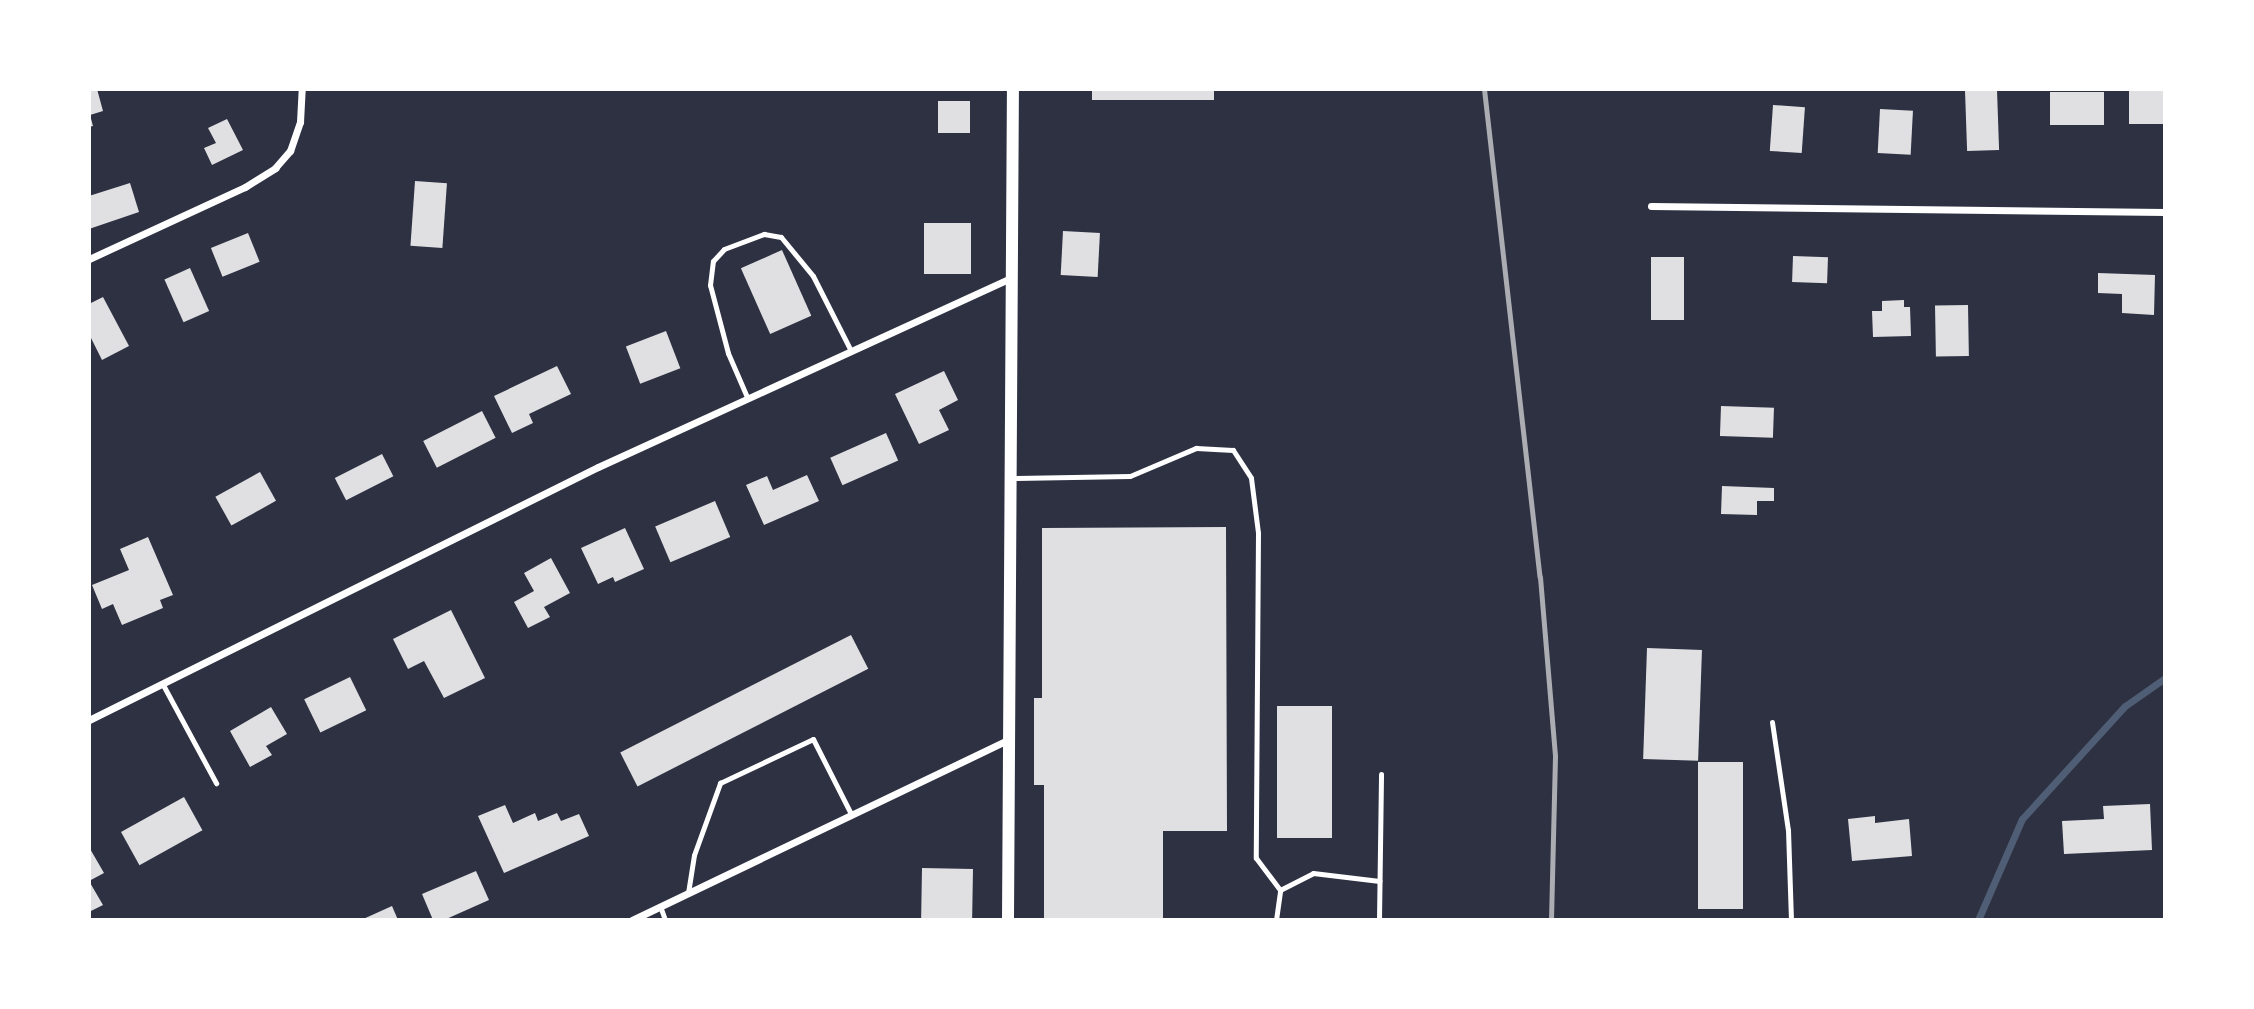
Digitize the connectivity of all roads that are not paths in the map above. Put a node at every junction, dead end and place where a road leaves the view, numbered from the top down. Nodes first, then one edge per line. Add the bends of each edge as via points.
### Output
1 (302, 89) edge
2 (1013, 89) edge
3 (1651, 206) dead end
4 (2165, 212) edge
5 (89, 259) edge
6 (1014, 276) junction
7 (850, 349) junction
8 (747, 397) junction
9 (1012, 478) junction
10 (162, 683) junction
11 (89, 720) edge
12 (1772, 722) dead end
13 (1010, 739) junction
14 (1381, 774) dead end
15 (216, 783) dead end
16 (851, 814) junction
17 (1380, 881) junction
18 (1280, 890) junction
19 (688, 893) junction
20 (660, 906) junction
21 (632, 920) edge
22 (665, 920) edge
23 (1008, 920) edge
24 (1276, 920) edge
25 (1379, 920) edge
26 (1791, 920) edge

1 - 5 street via 300,122 290,151 275,168 245,187
2 - 6 street
3 - 4 street
6 - 7 street
6 - 9 street
7 - 8 street
7 - 8 lane via 813,276 781,237 764,234 724,249 713,261 710,285 728,352
8 - 10 street
9 - 13 street
9 - 18 lane via 1130,476 1196,448 1233,450 1251,478 1258,533 1256,858
10 - 11 street
10 - 15 lane
12 - 26 lane via 1788,830
13 - 16 street
13 - 23 street
14 - 17 lane
16 - 19 street
16 - 19 lane via 813,739 720,783 694,855
17 - 18 lane via 1314,873
17 - 25 lane
18 - 24 lane
19 - 20 street
20 - 21 street
20 - 22 lane

